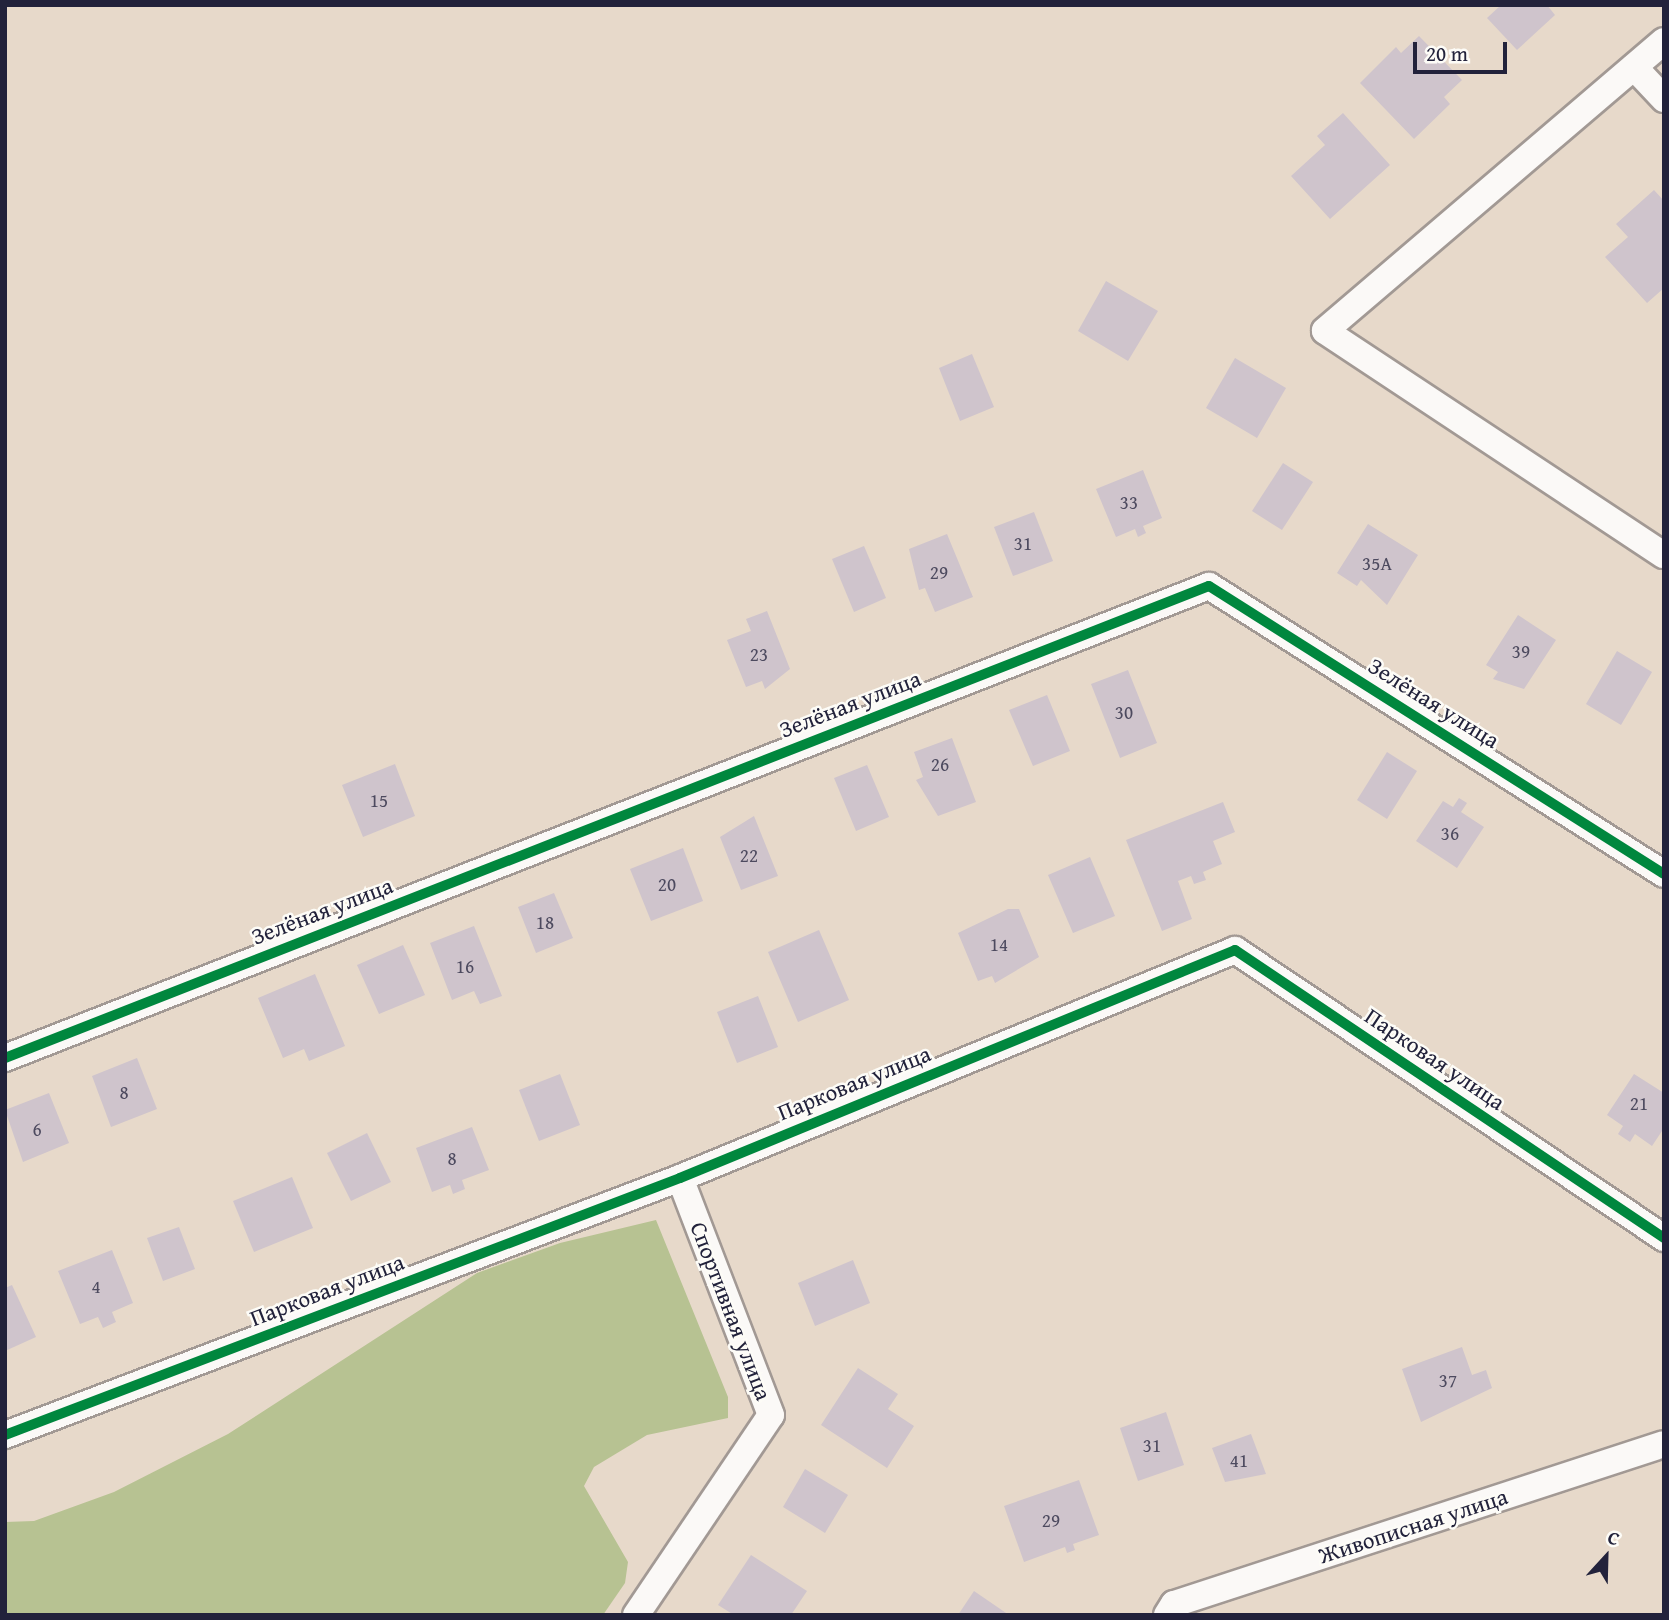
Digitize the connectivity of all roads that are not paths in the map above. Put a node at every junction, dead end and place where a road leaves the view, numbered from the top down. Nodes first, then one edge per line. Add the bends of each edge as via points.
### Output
1 (1664, 41) edge
2 (1634, 67) junction
3 (1664, 99) edge
4 (1664, 555) edge
5 (1664, 874) edge
6 (5, 1058) edge
7 (680, 1178) junction
8 (1664, 1238) edge
9 (5, 1434) edge
10 (1664, 1444) edge
11 (636, 1615) edge
12 (1167, 1615) edge

1 - 2 street
2 - 3 street
2 - 4 street via 1325,331
5 - 6 street, Зелёная улица via 1209,586
7 - 8 street, Парковая улица via 1235,950
7 - 9 street, Парковая улица
7 - 11 street, Спортивная улица via 771,1415
10 - 12 street, Живописная улица via 1174,1604

